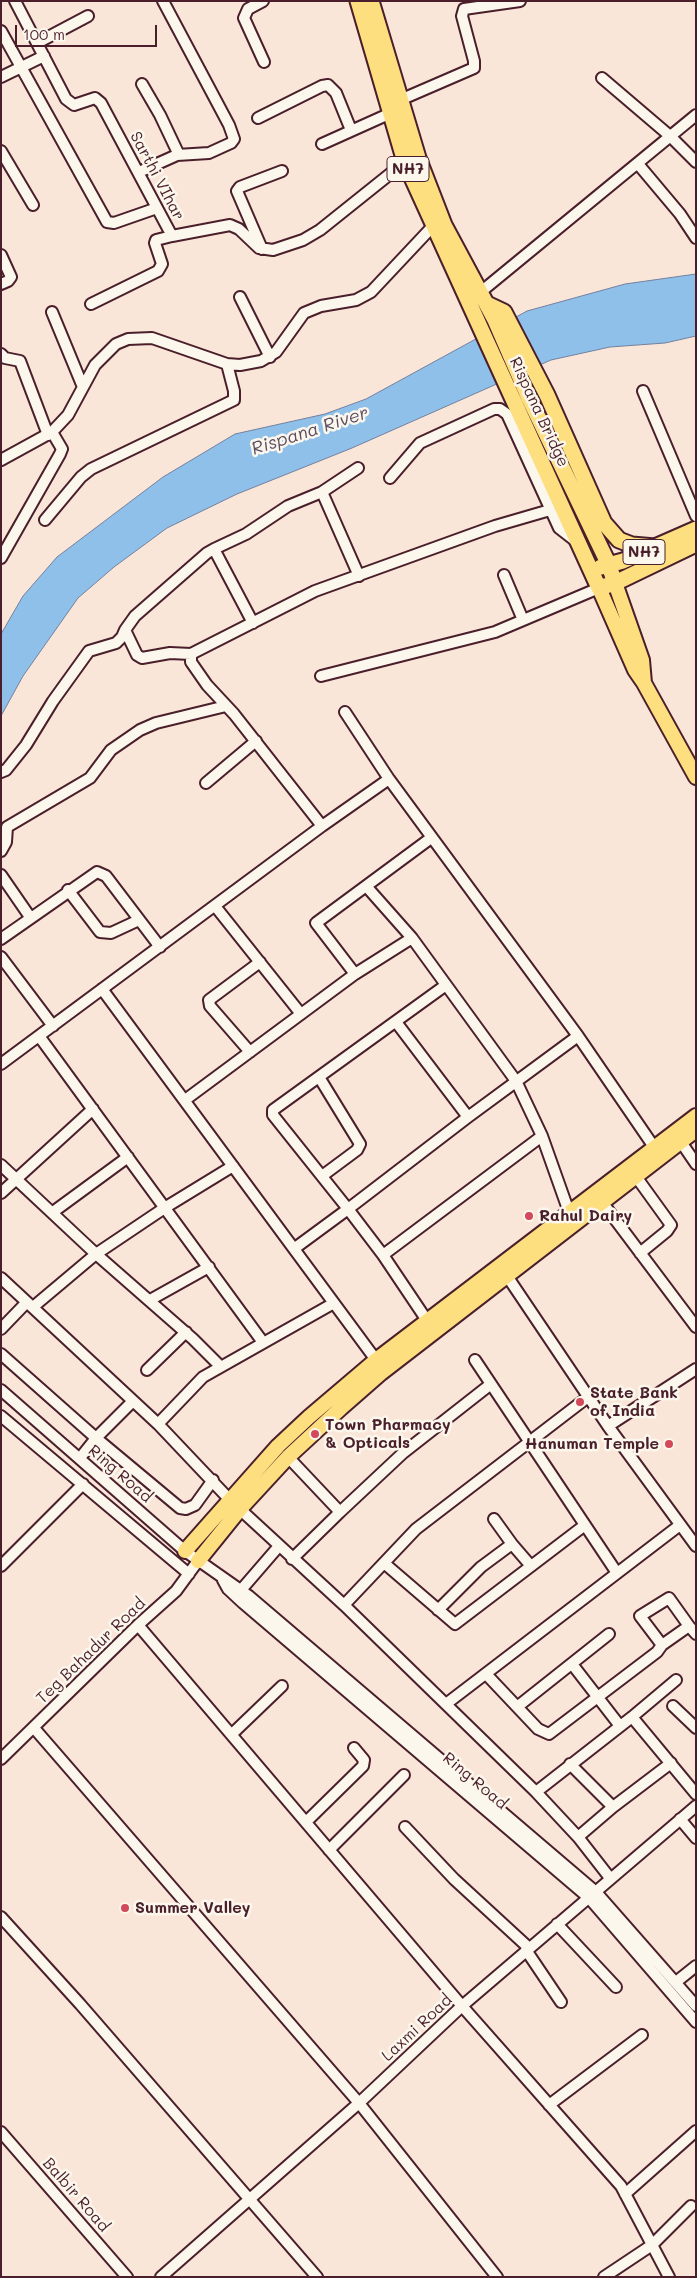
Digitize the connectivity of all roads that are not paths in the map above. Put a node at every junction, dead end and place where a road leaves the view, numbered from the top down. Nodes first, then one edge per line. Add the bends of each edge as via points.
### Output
1 (15, 1) edge
2 (163, 1) edge
3 (263, 1) edge
4 (358, 1) edge
5 (371, 1) edge
6 (520, 1) edge
7 (88, 16) dead end
8 (1, 31) edge
9 (37, 43) junction
10 (44, 56) junction
11 (264, 62) dead end
12 (22, 66) junction
13 (1, 77) edge
14 (602, 78) dead end
15 (142, 84) dead end
16 (400, 100) junction
17 (391, 114) junction
18 (696, 115) edge
19 (258, 118) dead end
20 (351, 130) junction
21 (670, 136) junction
22 (322, 144) dead end
23 (1, 151) edge
24 (179, 155) junction
25 (405, 162) junction
26 (696, 162) edge
27 (638, 164) junction
28 (282, 170) dead end
29 (139, 172) junction
30 (32, 205) dead end
31 (157, 208) junction
32 (433, 226) junction
33 (172, 236) junction
34 (696, 238) edge
35 (263, 250) junction
36 (1, 255) edge
37 (1, 284) edge
38 (240, 298) dead end
39 (484, 298) junction
40 (468, 302) junction
41 (91, 304) dead end
42 (52, 312) dead end
43 (501, 319) junction
44 (1, 354) edge
45 (270, 357) junction
46 (227, 364) junction
47 (83, 387) junction
48 (643, 391) dead end
49 (50, 434) junction
50 (1, 460) edge
51 (358, 468) dead end
52 (390, 478) dead end
53 (322, 492) junction
54 (564, 507) junction
55 (696, 516) edge
56 (45, 520) dead end
57 (696, 529) edge
58 (696, 544) edge
59 (655, 547) junction
60 (214, 549) junction
61 (1, 558) edge
62 (609, 565) junction
63 (590, 569) junction
64 (504, 575) dead end
65 (358, 576) junction
66 (615, 583) junction
67 (599, 588) junction
68 (523, 620) junction
69 (253, 623) junction
70 (125, 630) junction
71 (191, 654) junction
72 (320, 676) dead end
73 (644, 683) junction
74 (226, 706) junction
75 (345, 712) dead end
76 (256, 741) junction
77 (1, 772) edge
78 (696, 777) edge
79 (389, 779) junction
80 (206, 783) dead end
81 (322, 826) junction
82 (431, 838) junction
83 (1, 852) edge
84 (1, 875) edge
85 (366, 886) junction
86 (68, 890) junction
87 (215, 906) junction
88 (30, 917) junction
89 (139, 920) junction
90 (412, 938) junction
91 (1, 939) edge
92 (160, 947) junction
93 (1, 957) edge
94 (260, 962) junction
95 (355, 974) junction
96 (446, 985) junction
97 (102, 989) junction
98 (301, 1014) junction
99 (396, 1022) junction
100 (52, 1026) junction
101 (38, 1036) junction
102 (578, 1036) junction
103 (250, 1052) junction
104 (1, 1064) edge
105 (319, 1077) junction
106 (516, 1081) junction
107 (185, 1100) junction
108 (93, 1109) junction
109 (468, 1116) junction
110 (696, 1116) edge
111 (696, 1130) edge
112 (542, 1136) junction
113 (681, 1142) junction
114 (654, 1147) junction
115 (128, 1157) junction
116 (696, 1164) edge
117 (1, 1165) edge
118 (233, 1166) junction
119 (632, 1172) junction
120 (322, 1176) junction
121 (16, 1178) junction
122 (1, 1193) edge
123 (602, 1202) junction
124 (166, 1207) junction
125 (348, 1209) junction
126 (53, 1212) junction
127 (569, 1212) junction
128 (295, 1248) junction
129 (640, 1253) junction
130 (96, 1254) junction
131 (383, 1255) junction
132 (209, 1267) junction
133 (503, 1271) junction
134 (1, 1278) edge
135 (150, 1300) junction
136 (334, 1303) junction
137 (30, 1304) junction
138 (428, 1322) junction
139 (696, 1327) edge
140 (1, 1329) edge
141 (186, 1332) junction
142 (262, 1342) junction
143 (1, 1354) edge
144 (376, 1360) junction
145 (475, 1360) dead end
146 (220, 1366) junction
147 (696, 1368) edge
148 (147, 1370) dead end
149 (491, 1384) junction
150 (1, 1390) edge
151 (588, 1397) junction
152 (133, 1401) junction
153 (1, 1416) edge
154 (158, 1424) junction
155 (608, 1426) junction
156 (96, 1438) junction
157 (530, 1442) junction
158 (288, 1457) junction
159 (80, 1458) junction
160 (213, 1480) junction
161 (83, 1484) junction
162 (235, 1504) junction
163 (340, 1512) junction
164 (494, 1519) dead end
165 (585, 1525) junction
166 (680, 1525) junction
167 (512, 1544) junction
168 (278, 1546) junction
169 (696, 1546) edge
170 (185, 1551) junction
171 (292, 1559) junction
172 (198, 1561) junction
173 (384, 1563) junction
174 (1, 1566) edge
175 (531, 1566) junction
176 (617, 1573) junction
177 (189, 1574) junction
178 (221, 1577) junction
179 (241, 1590) junction
180 (344, 1605) junction
181 (438, 1610) junction
182 (138, 1625) junction
183 (693, 1630) edge
184 (609, 1634) dead end
185 (662, 1646) junction
186 (572, 1664) junction
187 (486, 1674) junction
188 (676, 1680) dead end
189 (282, 1686) dead end
190 (600, 1698) junction
191 (446, 1704) junction
192 (673, 1706) dead end
193 (517, 1707) junction
194 (632, 1717) junction
195 (620, 1726) junction
196 (34, 1728) junction
197 (696, 1728) edge
198 (232, 1734) junction
199 (354, 1748) dead end
200 (1, 1759) edge
201 (671, 1763) junction
202 (570, 1764) junction
203 (404, 1775) dead end
204 (536, 1792) junction
205 (696, 1794) edge
206 (696, 1806) edge
207 (613, 1807) junction
208 (680, 1819) junction
209 (306, 1822) junction
210 (405, 1828) dead end
211 (578, 1837) junction
212 (696, 1838) edge
213 (329, 1850) junction
214 (610, 1878) junction
215 (592, 1895) junction
216 (1, 1917) edge
217 (557, 1924) junction
218 (528, 1949) junction
219 (696, 1966) edge
220 (676, 1982) junction
221 (616, 1987) dead end
222 (561, 2002) dead end
223 (462, 2006) junction
224 (696, 2006) edge
225 (696, 2022) edge
226 (642, 2035) dead end
227 (359, 2103) junction
228 (550, 2105) junction
229 (696, 2131) edge
230 (3, 2138) edge
231 (625, 2194) junction
232 (250, 2199) junction
233 (691, 2206) dead end
234 (652, 2245) junction
235 (127, 2277) edge
236 (161, 2277) edge
237 (317, 2277) edge
238 (497, 2277) edge
239 (604, 2277) edge
240 (669, 2277) edge

1 - 9 street, Sarthi VIhar
2 - 24 street via 234,136 231,143 210,153
3 - 11 street via 248,9 244,18
4 - 17 highway, NH7
5 - 16 highway, NH7
6 - 16 street via 464,9 462,16 474,60 473,70
7 - 9 street
8 - 12 street
9 - 10 street, Sarthi VIhar
10 - 12 street
10 - 29 street, Sarthi VIhar via 69,103 95,98 100,101
12 - 13 street
12 - 31 street via 107,222 114,223
14 - 21 street
15 - 24 street
16 - 39 highway, NH7 via 444,225
17 - 20 street
17 - 25 highway, NH7
18 - 21 street
19 - 20 street via 328,85 336,92
20 - 22 street
21 - 26 street
21 - 27 street
23 - 30 street
24 - 29 street
25 - 32 highway, NH7
25 - 35 street via 311,235 272,250
27 - 34 street
27 - 39 street
28 - 35 street via 237,191
29 - 31 street, Sarthi VIhar
31 - 33 street, Sarthi VIhar
32 - 40 highway, NH7
32 - 45 street via 364,298 321,306 304,313
33 - 35 street, Sarthi VIhar via 230,225
33 - 41 street via 156,240 162,264 158,271
36 - 37 street via 11,277
38 - 45 street
39 - 40 street
39 - 43 highway, NH7
40 - 54 highway, Rispana Bridge / NH7
42 - 47 street
43 - 54 highway, Rispana Bridge / NH7
43 - 59 highway via 548,395 604,523 619,540
44 - 49 street via 20,361
45 - 46 street via 249,363
46 - 47 street via 152,338 140,337 116,344 106,352
46 - 56 street via 234,400 91,469
47 - 49 street via 68,415
48 - 55 street
49 - 50 street
49 - 61 street via 62,449
51 - 53 street
52 - 54 street via 420,443 500,409 507,414
53 - 60 street via 288,506 246,534
53 - 65 street
54 - 62 highway, NH7
54 - 63 highway, NH7
54 - 65 street via 495,526
57 - 59 highway, NH7
58 - 66 highway, NH7
59 - 62 highway, NH7
60 - 69 street
60 - 70 street via 135,616
62 - 63 highway, NH7
62 - 66 highway, NH7
63 - 67 highway, NH7
64 - 68 street
65 - 69 street via 315,591
66 - 67 highway, NH7
66 - 73 main road via 642,660
67 - 68 street
67 - 73 main road via 632,664
68 - 72 street via 471,639
69 - 71 street
70 - 71 street via 142,658 170,653
70 - 77 street via 116,643 89,651 26,745
71 - 74 street via 191,662 206,685
73 - 78 main road
74 - 76 street
74 - 83 street via 140,730 112,750 90,778 6,827 6,842
75 - 79 street
76 - 80 street
76 - 81 street
79 - 81 street
79 - 82 street
81 - 87 street
82 - 85 street
82 - 102 street
84 - 88 street
85 - 90 street
85 - 95 street via 316,923
86 - 88 street
86 - 89 street via 100,932 111,933
86 - 89 street via 92,873 102,873
87 - 92 street
87 - 94 street
88 - 91 street
89 - 92 street
90 - 95 street
90 - 96 street
92 - 97 street
93 - 100 street
94 - 98 street
94 - 103 street via 208,1000
95 - 98 street
96 - 99 street
96 - 106 street
97 - 100 street
97 - 107 street
98 - 103 street
99 - 105 street
99 - 109 street
100 - 101 street
101 - 104 street
101 - 108 street
102 - 106 street
102 - 114 street
103 - 107 street
105 - 120 street via 360,1144 357,1150
105 - 120 street via 276,1107 273,1115
106 - 109 street
106 - 112 street
107 - 118 street
108 - 115 street
108 - 121 street
109 - 125 street
110 - 114 main road
111 - 113 main road
112 - 127 street
112 - 131 street
113 - 116 street
113 - 119 main road
114 - 119 main road
115 - 124 street
115 - 126 street
117 - 121 street
118 - 124 street
118 - 128 street
119 - 123 main road
119 - 127 main road
119 - 129 street via 671,1225
120 - 125 street
121 - 122 street
121 - 126 street
123 - 129 street
123 - 133 main road
124 - 130 street
124 - 132 street
125 - 128 street
125 - 131 street
126 - 130 street
127 - 133 main road
128 - 136 street
129 - 139 street
130 - 135 street
130 - 137 street
131 - 138 street
132 - 135 street
132 - 142 street
133 - 138 main road
133 - 151 street
133 - 158 main road via 381,1373
134 - 137 street
135 - 141 street
136 - 142 street
136 - 144 street
137 - 140 street
137 - 152 street
138 - 144 main road
141 - 146 street
141 - 148 street
142 - 146 street
143 - 156 street
144 - 162 main road via 294,1430
145 - 149 street
146 - 154 street via 195,1384
147 - 155 street
149 - 157 street
149 - 163 street via 403,1453
150 - 159 street, Ring Road
151 - 155 street
151 - 157 street
152 - 154 street
152 - 156 street
153 - 161 street
154 - 160 street
155 - 166 street
156 - 159 street
156 - 160 street via 180,1508 195,1505
157 - 165 street
157 - 173 street via 416,1529
158 - 162 main road
158 - 163 street
159 - 170 street, Ring Road
160 - 162 street
161 - 174 street
161 - 177 street
162 - 168 street
162 - 170 main road
162 - 172 main road
163 - 171 street
164 - 167 street
165 - 175 street
165 - 176 street
166 - 169 street
166 - 176 street
167 - 175 street
167 - 181 street via 481,1567
168 - 171 street
168 - 179 street
170 - 172 street, Ring Road
171 - 180 street
172 - 177 street, Teg Bahadur Road
172 - 178 street, Ring Road
173 - 180 street
173 - 181 street
175 - 181 street via 455,1624
176 - 187 street
177 - 182 street, Teg Bahadur Road via 176,1592
178 - 179 street, Ring Road
178 - 215 street, Ring Road via 243,1603
179 - 215 street, Ring Road
180 - 191 street
182 - 196 street, Teg Bahadur Road
182 - 198 street
183 - 185 street
183 - 185 street via 669,1598 640,1616
184 - 186 street
185 - 190 street
186 - 190 street
186 - 193 street
187 - 191 street
187 - 193 street
188 - 194 street
189 - 198 street
190 - 193 street via 549,1734 538,1729
190 - 195 street
191 - 204 street
192 - 197 street
194 - 195 street
194 - 201 street
195 - 202 street
196 - 200 street, Teg Bahadur Road
196 - 227 street
198 - 209 street
199 - 209 street via 364,1760 363,1766
201 - 205 street
201 - 207 street
202 - 204 street
202 - 207 street
203 - 213 street
204 - 211 street
206 - 208 street, Laxmi Road
207 - 211 street
208 - 212 street
208 - 214 street, Laxmi Road
209 - 213 street
210 - 218 street
211 - 214 street
213 - 223 street
214 - 215 street, Laxmi Road
215 - 217 street, Laxmi Road
215 - 220 street, Ring Road
215 - 225 street, Ring Road
216 - 232 street
217 - 218 street, Laxmi Road
217 - 221 street
218 - 222 street
218 - 223 street, Laxmi Road
219 - 220 street
220 - 224 street, Ring Road
223 - 227 street, Laxmi Road
223 - 228 street
226 - 228 street
227 - 232 street, Laxmi Road
227 - 238 street
228 - 231 street
229 - 231 street
230 - 235 street, Balbir Road
231 - 234 street
232 - 236 street, Laxmi Road
232 - 237 street
233 - 234 street
234 - 239 street
234 - 240 street

